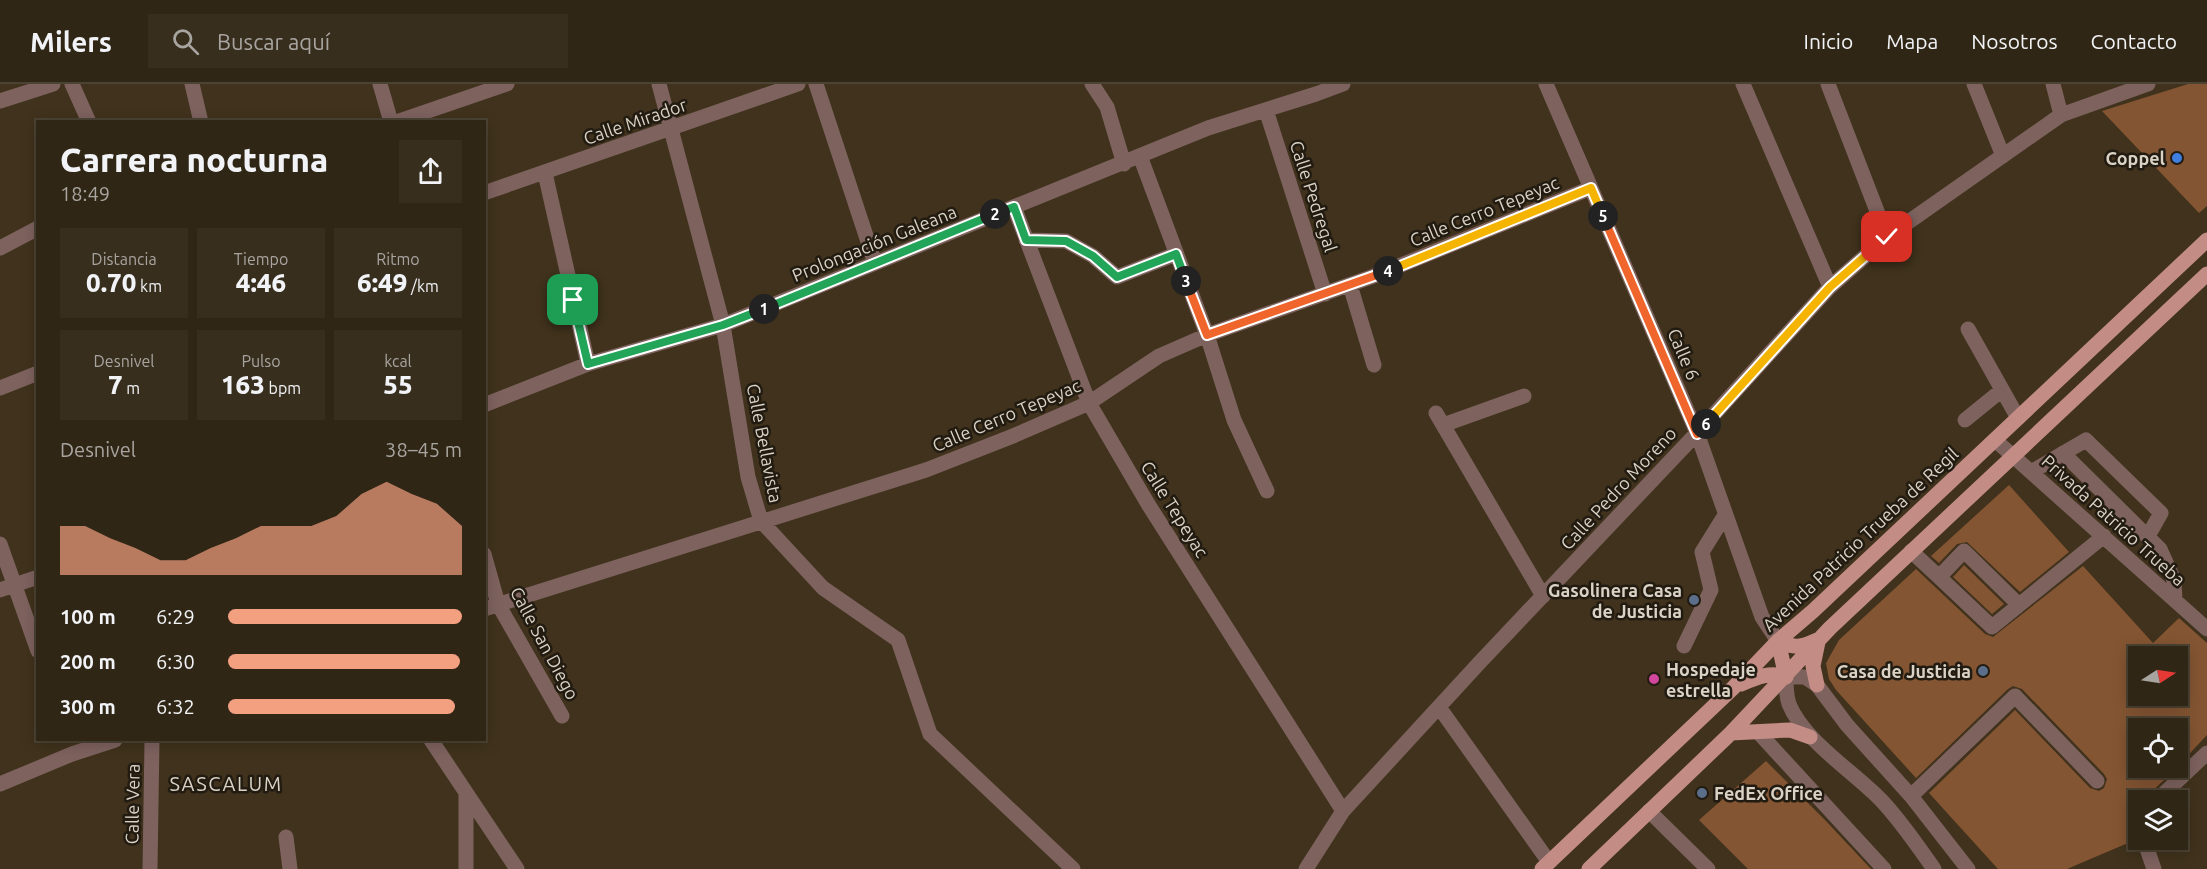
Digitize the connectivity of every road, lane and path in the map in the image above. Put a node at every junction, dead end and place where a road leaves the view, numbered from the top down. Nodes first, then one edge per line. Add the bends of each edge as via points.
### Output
1 (52, 84) edge
2 (72, 84) edge
3 (192, 84) edge
4 (380, 84) edge
5 (507, 84) edge
6 (659, 84) edge
7 (798, 84) edge
8 (816, 84) edge
9 (1092, 84) edge
10 (1343, 84) edge
11 (1546, 84) edge
12 (1743, 84) edge
13 (1828, 84) edge
14 (1974, 84) edge
15 (2053, 84) edge
16 (2148, 84) edge
17 (0, 101) edge
18 (1266, 110) junction
19 (2061, 115) junction
20 (88, 120) edge
21 (201, 120) edge
22 (390, 120) edge
23 (402, 120) edge
24 (671, 129) junction
25 (1140, 156) junction
26 (2002, 156) junction
27 (1124, 164) junction
28 (545, 172) junction
29 (1591, 188) junction
30 (486, 192) edge
31 (1014, 207) junction
32 (36, 229) edge
33 (1887, 237) junction
34 (1026, 240) junction
35 (2207, 240) edge
36 (0, 248) edge
37 (1176, 254) junction
38 (875, 263) junction
39 (2207, 274) edge
40 (1350, 285) junction
41 (1830, 287) junction
42 (1325, 294) junction
43 (723, 325) junction
44 (1968, 329) dead end
45 (1207, 335) junction
46 (588, 364) junction
47 (1374, 365) dead end
48 (36, 374) edge
49 (0, 388) edge
50 (2002, 390) junction
51 (1524, 396) dead end
52 (1089, 403) junction
53 (486, 404) edge
54 (2018, 418) junction
55 (1965, 420) dead end
56 (1697, 434) junction
57 (1995, 440) junction
58 (2063, 453) junction
59 (2013, 455) junction
60 (2031, 472) junction
61 (1267, 491) dead end
62 (1725, 515) junction
63 (761, 521) junction
64 (2104, 536) junction
65 (2148, 536) junction
66 (0, 544) edge
67 (1911, 550) junction
68 (486, 569) edge
69 (1938, 577) junction
70 (36, 578) edge
71 (15, 585) junction
72 (0, 590) edge
73 (1543, 596) junction
74 (2175, 600) junction
75 (2019, 605) junction
76 (491, 607) edge
77 (2207, 629) edge
78 (1819, 639) junction
79 (1778, 641) junction
80 (36, 645) edge
81 (1684, 646) dead end
82 (1786, 676) junction
83 (1816, 685) junction
84 (1733, 688) junction
85 (1439, 707) junction
86 (562, 716) dead end
87 (1758, 732) junction
88 (1731, 733) junction
89 (1810, 737) junction
90 (109, 741) edge
91 (152, 741) edge
92 (431, 741) edge
93 (70, 747) edge
94 (2207, 753) edge
95 (1899, 780) junction
96 (2097, 781) dead end
97 (0, 784) edge
98 (2168, 790) edge
99 (466, 794) junction
100 (1911, 796) junction
101 (1880, 800) junction
102 (1343, 811) junction
103 (1649, 811) junction
104 (286, 837) dead end
105 (2147, 850) edge
106 (1546, 866) edge
107 (1593, 868) edge
108 (150, 869) edge
109 (290, 869) edge
110 (466, 869) edge
111 (517, 869) edge
112 (1073, 869) edge
113 (1306, 869) edge
114 (1708, 869) edge
115 (1884, 869) edge
116 (1934, 869) edge
117 (1968, 869) edge
118 (2154, 869) edge

1 - 17 street
2 - 20 street
3 - 21 street
4 - 22 street
5 - 23 street
6 - 24 street, Calle Bellavista
7 - 24 street, Calle Mirador
8 - 38 street
9 - 27 street via 1107,107
10 - 18 street, Prolongación Galeana
11 - 29 street, Calle 6
12 - 41 street
13 - 33 street
14 - 26 street
15 - 19 street
16 - 19 street, Calle Pedro Moreno
18 - 25 street, Prolongación Galeana
18 - 42 street, Calle Pedregal
19 - 26 street, Calle Pedro Moreno
24 - 28 street, Calle Mirador
24 - 43 street, Calle Bellavista
25 - 27 street, Prolongación Galeana
25 - 37 street
26 - 33 street, Calle Pedro Moreno
27 - 31 street, Prolongación Galeana
28 - 30 street, Calle Mirador
28 - 46 street
29 - 40 street, Calle Cerro Tepeyac
29 - 56 street, Calle 6
31 - 34 street, Calle Tepeyac
31 - 38 street, Prolongación Galeana
32 - 36 street
33 - 41 street, Calle Pedro Moreno
34 - 37 street via 1066,241 1093,256 1117,277
34 - 52 street, Calle Tepeyac
35 - 54 main road, Avenida Patricio Trueba de Regil
37 - 45 street
38 - 43 street, Prolongación Galeana
39 - 59 main road
40 - 42 street, Calle Cerro Tepeyac
40 - 47 street
41 - 56 street, Calle Pedro Moreno
42 - 45 street, Calle Cerro Tepeyac
43 - 46 street, Prolongación Galeana
43 - 63 street, Calle Bellavista via 748,477
44 - 50 street
45 - 52 street, Calle Cerro Tepeyac via 1160,356
45 - 61 street via 1234,420
46 - 53 street, Prolongación Galeana
48 - 49 street
50 - 54 street
50 - 55 street
51 - 73 street via 1439,419
52 - 63 street, Calle Cerro Tepeyac via 926,470
52 - 102 street, Calle Tepeyac via 1148,504
54 - 57 main road, Avenida Patricio Trueba de Regil
56 - 62 street, Calle 6
56 - 73 street, Calle Pedro Moreno
57 - 59 street, Privada Patricio Trueba
57 - 79 main road, Avenida Patricio Trueba de Regil
58 - 60 street
58 - 65 street
58 - 65 street via 2086,440 2161,513
59 - 60 street, Privada Patricio Trueba
59 - 67 main road
60 - 64 street, Privada Patricio Trueba
62 - 79 street, Calle 6 via 1762,617
62 - 81 street via 1702,552 1711,590
63 - 76 street, Calle Cerro Tepeyac
63 - 112 street, Calle Bellavista via 823,588 898,640 930,734
64 - 74 street, Privada Patricio Trueba
64 - 75 street
65 - 74 street via 2160,549 2174,580
66 - 71 street
67 - 69 street
67 - 78 main road
68 - 76 street, Calle San Diego
69 - 75 street via 1992,627
69 - 75 street via 1964,551
70 - 71 street
71 - 72 street
71 - 80 street
73 - 85 street, Calle Pedro Moreno
74 - 77 street, Privada Patricio Trueba
76 - 86 street, Calle San Diego
78 - 79 main road via 1791,647
78 - 82 main road
78 - 83 main road via 1813,666
79 - 82 main road
79 - 84 main road, Avenida Patricio Trueba de Regil
82 - 83 street via 1805,678
82 - 84 main road via 1757,677
82 - 88 main road
82 - 89 street via 1789,704
83 - 95 street
84 - 106 main road, Avenida Patricio Trueba de Regil
85 - 102 street, Calle Pedro Moreno
85 - 106 street
87 - 88 main road
87 - 89 main road via 1790,730
87 - 115 street
88 - 103 main road
89 - 101 street
90 - 93 street
91 - 108 street, Calle Vera
92 - 99 street
93 - 97 street
94 - 98 street
95 - 100 street
95 - 101 street
96 - 100 street via 2015,696
99 - 110 street
99 - 111 street
100 - 117 street
101 - 116 street
102 - 113 street, Calle Pedro Moreno
103 - 107 main road
103 - 114 street
104 - 109 street
105 - 118 street

